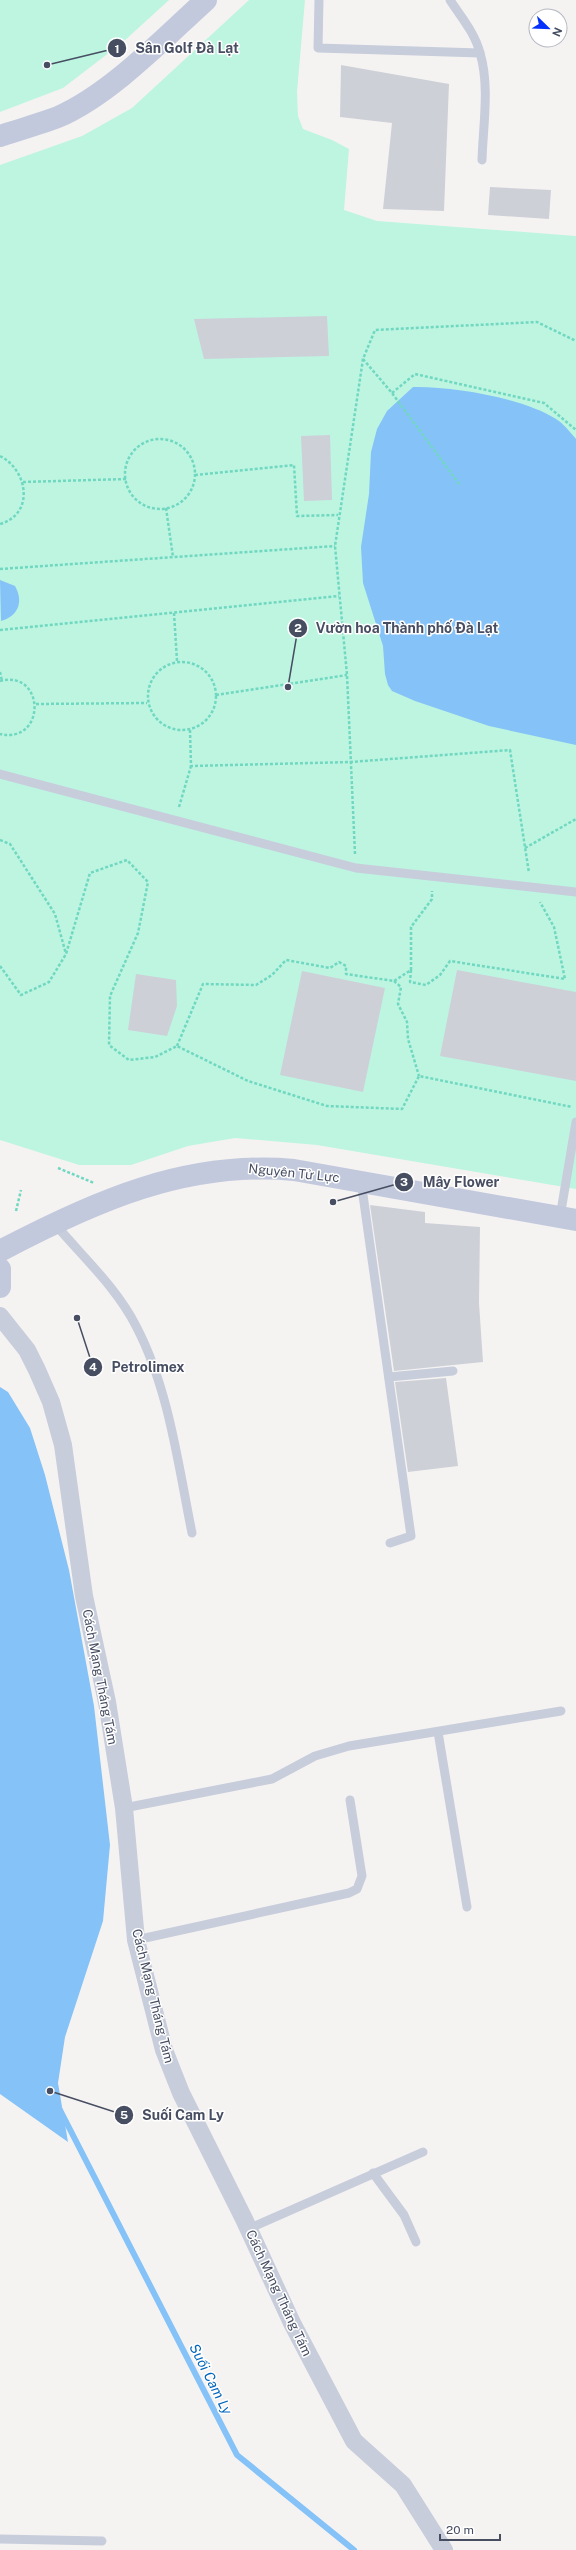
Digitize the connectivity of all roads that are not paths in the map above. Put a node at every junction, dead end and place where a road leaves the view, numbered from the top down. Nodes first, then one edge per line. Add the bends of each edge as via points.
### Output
1 (206, 0) edge
2 (319, 0) edge
3 (450, 0) edge
4 (480, 54) junction
5 (0, 136) edge
6 (482, 160) dead end
7 (0, 774) edge
8 (576, 892) edge
9 (576, 1122) edge
10 (361, 1181) junction
11 (568, 1218) edge
12 (54, 1223) junction
13 (0, 1251) edge
14 (0, 1269) edge
15 (0, 1287) edge
16 (0, 1316) edge
17 (453, 1371) dead end
18 (389, 1378) junction
19 (192, 1533) dead end
20 (390, 1543) dead end
21 (561, 1711) dead end
22 (438, 1732) junction
23 (350, 1800) dead end
24 (124, 1808) junction
25 (467, 1907) dead end
26 (136, 1940) junction
27 (423, 2152) dead end
28 (373, 2173) junction
29 (248, 2229) junction
30 (416, 2242) dead end
31 (0, 2539) edge
32 (102, 2541) dead end
33 (444, 2550) edge

1 - 5 main road via 133,66 87,101 58,116
2 - 4 lane via 318,48
3 - 4 lane via 472,32
4 - 6 lane via 484,82
7 - 8 lane via 356,868
9 - 11 lane
10 - 11 main road, Nguyên Tử Lực
10 - 12 main road, Nguyên Tử Lực via 260,1167 222,1169 181,1176 99,1203
10 - 18 lane
12 - 13 main road, Nguyên Tử Lực
12 - 19 lane via 111,1290 136,1326 159,1383 173,1434
14 - 15 main road
16 - 24 street, Cách Mạng Tháng Tám via 27,1350 37,1370 51,1402 63,1445 84,1596 107,1702
17 - 18 lane
18 - 20 lane via 411,1536
21 - 22 lane
22 - 24 lane via 349,1746 315,1756 272,1779
22 - 25 lane
23 - 26 lane via 362,1876 357,1889 349,1893
24 - 26 street, Cách Mạng Tháng Tám
26 - 29 street, Cách Mạng Tháng Tám via 164,2050 181,2092
27 - 28 lane
28 - 29 lane
28 - 30 lane via 404,2215
29 - 33 street, Cách Mạng Tháng Tám via 292,2323 354,2441 403,2485
31 - 32 lane

